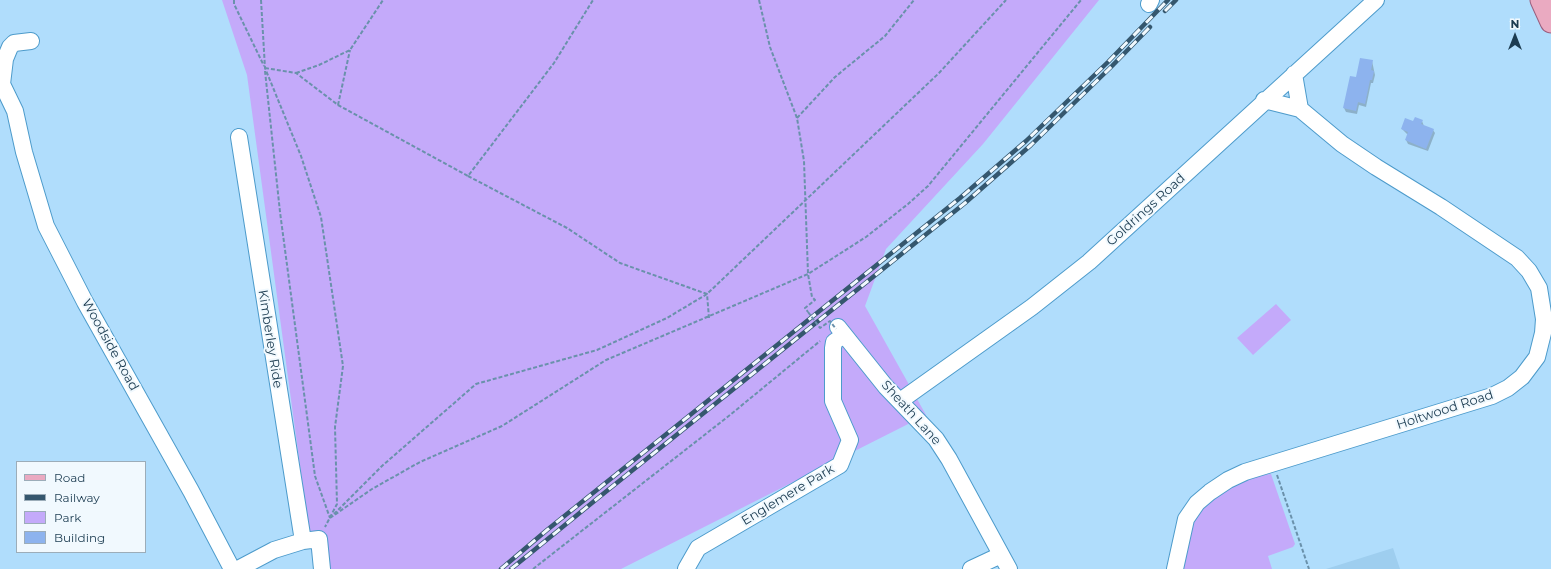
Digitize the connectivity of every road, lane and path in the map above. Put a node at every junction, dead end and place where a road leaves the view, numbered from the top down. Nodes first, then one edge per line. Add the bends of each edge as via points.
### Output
1 (234, 0) edge
2 (261, 0) edge
3 (383, 0) edge
4 (593, 0) edge
5 (759, 0) edge
6 (914, 0) edge
7 (1006, 0) edge
8 (1081, 0) edge
9 (1376, 0) edge
10 (1541, 0) edge
11 (1551, 22) edge
12 (31, 41) dead end
13 (350, 50) junction
14 (265, 68) junction
15 (296, 73) junction
16 (1294, 74) junction
17 (1, 82) edge
18 (1264, 100) junction
19 (338, 105) junction
20 (1300, 109) junction
21 (797, 118) junction
22 (239, 136) dead end
23 (468, 176) junction
24 (806, 202) junction
25 (808, 274) junction
26 (708, 294) junction
27 (709, 318) junction
28 (838, 331) junction
29 (821, 341) dead end
30 (900, 401) junction
31 (1273, 463) junction
32 (330, 518) junction
33 (319, 539) junction
34 (303, 541) junction
35 (1001, 555) junction
36 (232, 569) edge
37 (238, 569) edge
38 (322, 569) edge
39 (533, 569) edge
40 (686, 569) edge
41 (971, 569) edge
42 (1009, 569) edge
43 (1175, 569) edge
44 (1308, 569) edge

1 - 14 path
2 - 14 path
3 - 13 path
4 - 23 path via 554,63
5 - 21 path via 770,47
6 - 21 path via 885,36 835,77
7 - 24 path via 939,73
8 - 25 path via 928,186 866,236
9 - 16 street, Goldrings Road
10 - 11 main road
12 - 17 street via 10,46
13 - 15 path
13 - 19 path
14 - 15 path
14 - 32 path via 280,212 315,476
14 - 32 path via 301,156 321,217 343,366 335,427 337,504
15 - 19 path
16 - 18 street, Goldrings Road
16 - 20 street
17 - 36 street, Woodside Road via 15,111 46,226
18 - 20 street, Holtwood Road
18 - 30 street, Goldrings Road via 1089,262 1032,307
19 - 23 path
20 - 31 street, Holtwood Road via 1376,168 1441,207 1517,258 1539,288 1543,333 1537,357 1522,377 1502,391 1462,406
21 - 24 path via 804,160
22 - 34 street, Kimberley Ride
23 - 26 path via 567,228 620,263
24 - 25 path
24 - 26 path
25 - 27 path
25 - 28 path, bridge via 815,300 804,308 820,328 830,320
26 - 27 path
26 - 32 path via 667,318 597,350 476,384 382,466
27 - 32 path via 606,360 502,426 420,462 372,489
28 - 30 street, Sheath Lane
28 - 40 street, Englemere Park via 833,348 833,401 850,440 840,465 698,548
29 - 39 path
30 - 35 street, Sheath Lane via 936,439
31 - 43 street, Holtwood Road via 1228,480 1197,503 1186,519
31 - 44 path
32 - 33 path
33 - 34 street
33 - 38 street
34 - 37 street via 274,550
35 - 41 street
35 - 42 street, Sheath Lane

